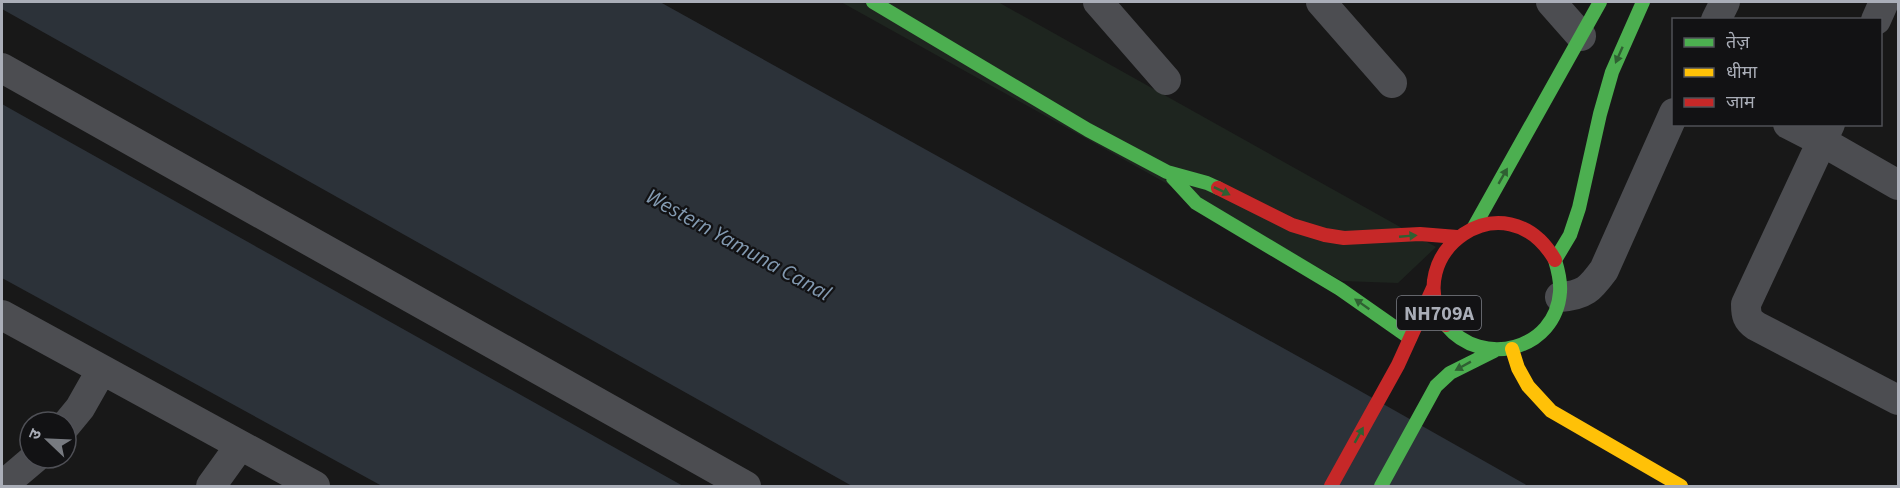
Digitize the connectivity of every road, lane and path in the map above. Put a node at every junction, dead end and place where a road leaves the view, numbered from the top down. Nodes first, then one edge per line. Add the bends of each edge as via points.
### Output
1 (873, 2) edge
2 (1098, 2) edge
3 (1321, 2) edge
4 (1551, 2) edge
5 (1600, 2) edge
6 (1643, 2) edge
7 (1725, 2) edge
8 (1884, 2) edge
9 (1717, 18) edge
10 (1877, 18) edge
11 (1581, 36) junction
12 (2, 68) edge
13 (1166, 80) dead end
14 (1392, 83) dead end
15 (1672, 117) edge
16 (1796, 126) edge
17 (1826, 133) edge
18 (1167, 172) junction
19 (1899, 185) edge
20 (1474, 227) junction
21 (1457, 237) junction
22 (1555, 260) junction
23 (1433, 288) junction
24 (1560, 297) junction
25 (2, 315) edge
26 (1410, 338) junction
27 (1512, 349) junction
28 (1494, 351) junction
29 (101, 371) junction
30 (1899, 400) edge
31 (78, 410) edge
32 (240, 447) junction
33 (21, 470) edge
34 (2, 486) edge
35 (210, 486) edge
36 (315, 486) edge
37 (746, 486) edge
38 (1331, 486) edge
39 (1380, 486) edge
40 (1681, 486) edge

1 - 18 main road via 1088,130
2 - 13 street
3 - 14 street
4 - 11 street
5 - 11 main road
6 -> 22 main road via 1612,72 1580,208
7 - 9 street
8 - 10 street
20 -> 11 main road
12 - 37 street
15 - 24 street via 1604,270 1579,296
16 - 17 street
17 - 19 street
17 - 30 street via 1746,304 1748,320
18 -> 21 main road via 1207,183 1292,225 1325,235
26 -> 18 main road via 1340,289 1196,203
20 - 21 main road, NH709A
20 - 22 main road, NH709A via 1512,224 1530,231
21 - 23 main road, NH709A via 1435,268
22 - 24 main road, NH709A
23 - 26 main road, NH709A
23 - 28 main road, NH709A via 1444,324 1458,338
24 - 27 main road, NH709A via 1544,330 1530,342
25 - 29 street
38 -> 26 main road, NH709A
27 - 28 main road, NH709A
27 - 40 main road via 1528,386 1551,411
28 -> 39 main road, NH709A via 1450,373 1436,386
29 - 31 street
29 - 32 street
32 - 35 street
32 - 36 street
33 - 34 street

